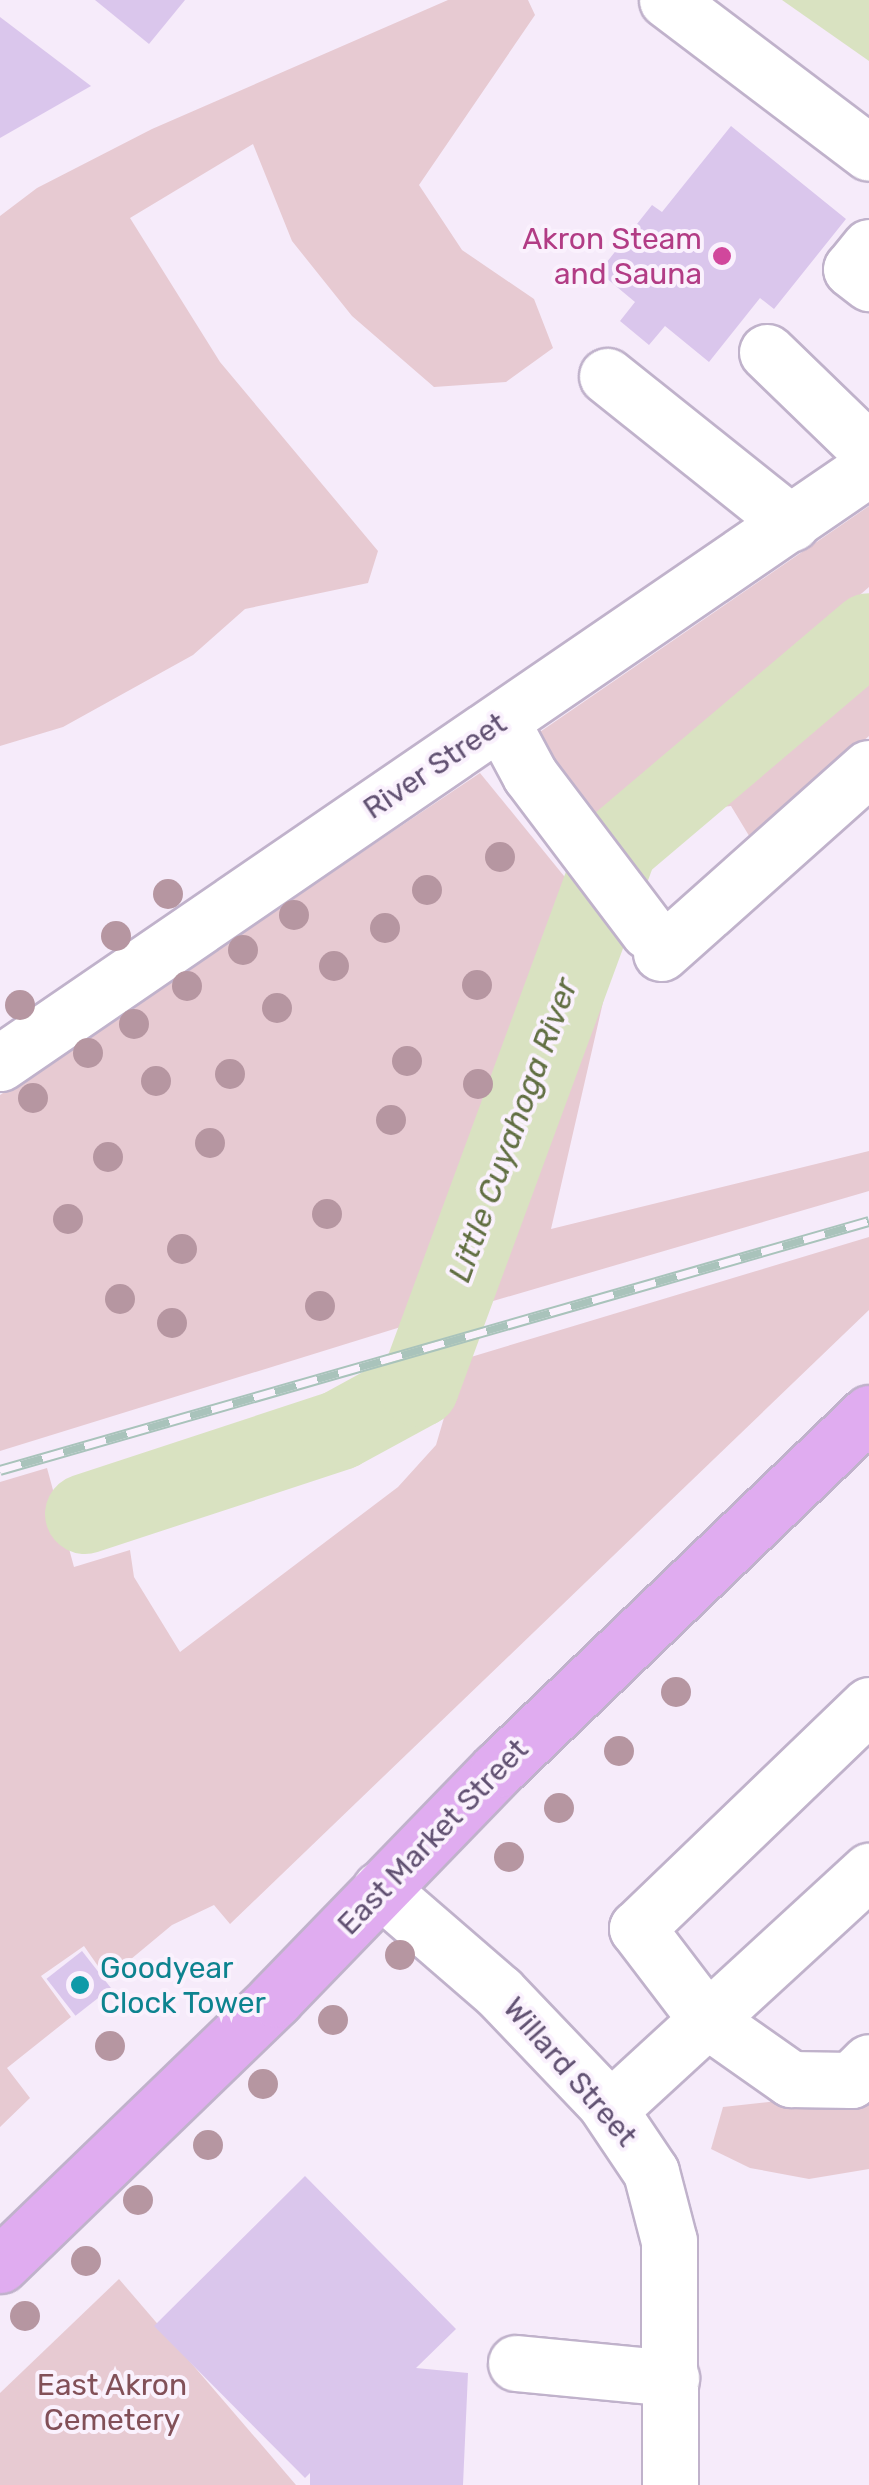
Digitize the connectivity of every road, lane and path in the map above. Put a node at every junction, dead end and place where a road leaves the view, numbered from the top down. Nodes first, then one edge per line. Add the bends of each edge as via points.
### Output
1 (667, 0) edge
2 (869, 153) edge
3 (869, 246) edge
4 (869, 283) edge
5 (767, 352) dead end
6 (607, 376) dead end
7 (869, 451) edge
8 (869, 468) edge
9 (790, 523) junction
10 (501, 722) junction
11 (869, 768) edge
12 (0, 1063) edge
13 (869, 1414) edge
14 (869, 1704) edge
15 (869, 1871) edge
16 (380, 1889) junction
17 (707, 2020) junction
18 (869, 2062) edge
19 (610, 2110) junction
20 (0, 2265) edge
21 (516, 2363) dead end
22 (671, 2378) junction
23 (670, 2485) edge

1 - 2 street
3 - 4 street via 851,268
5 - 7 street
6 - 9 street
8 - 9 street, River Street
9 - 10 street, River Street
10 - 11 street via 530,775 654,942
10 - 12 street, River Street
13 - 16 main road, East Market Street
14 - 17 street via 637,1928
15 - 17 street
16 - 19 street, Willard Street via 499,1992
16 - 20 main road, East Market Street
17 - 18 street via 791,2079 850,2080
17 - 19 street
19 - 22 street, Willard Street via 651,2172 664,2206
21 - 22 street
22 - 23 street, Willard Street

